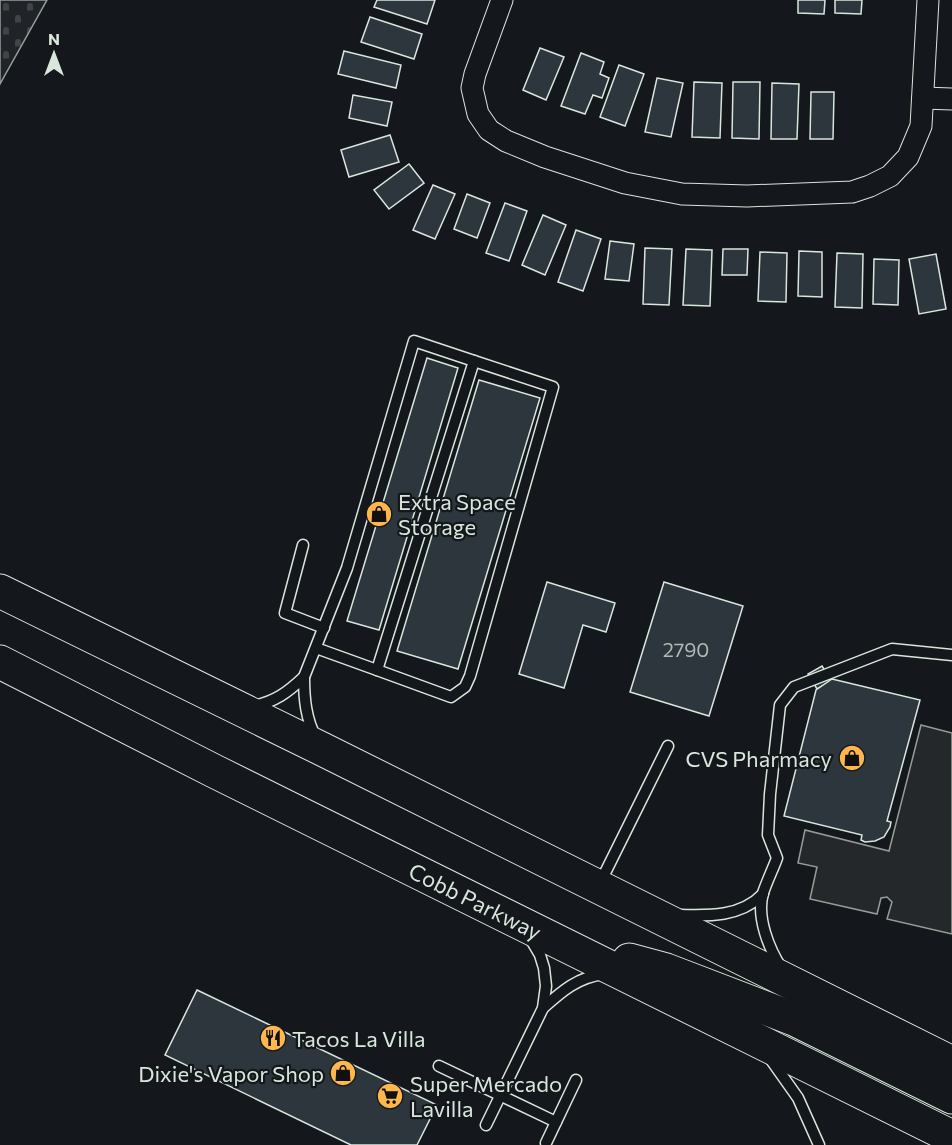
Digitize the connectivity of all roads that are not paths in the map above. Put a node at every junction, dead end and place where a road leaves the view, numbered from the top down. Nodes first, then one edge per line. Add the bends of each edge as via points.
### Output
1 (502, 0) edge
2 (928, 0) edge
3 (923, 98) junction
4 (952, 99) edge
5 (474, 361) junction
6 (303, 545) dead end
7 (0, 591) edge
8 (324, 628) junction
9 (316, 648) junction
10 (952, 655) edge
11 (0, 662) edge
12 (377, 670) junction
13 (304, 677) junction
14 (239, 708) junction
15 (668, 746) dead end
16 (322, 749) junction
17 (598, 886) junction
18 (763, 894) junction
19 (648, 911) junction
20 (514, 920) junction
21 (589, 956) junction
22 (625, 974) junction
23 (791, 981) junction
24 (543, 1008) junction
25 (759, 1042) junction
26 (952, 1063) edge
27 (439, 1066) dead end
28 (576, 1080) dead end
29 (501, 1096) junction
30 (952, 1097) edge
31 (556, 1122) junction
32 (486, 1125) dead end
33 (952, 1137) edge
34 (546, 1143) dead end
35 (819, 1145) edge

1 - 3 street via 472,88 478,114 489,130 506,141 625,183 682,194 852,192 890,176 908,157 921,126
2 - 3 street
3 - 4 street
5 - 8 lane via 414,340 347,568
5 - 12 lane
5 - 12 lane via 553,387 470,676 465,687 452,697
6 - 8 lane via 285,613
7 - 14 main road
8 - 9 lane
9 - 12 lane
9 - 13 lane
10 - 18 lane via 892,649 794,687 780,705 768,835 777,858
11 - 20 main road, Cobb Parkway
13 - 14 lane via 282,697
13 - 16 lane via 307,714
14 - 16 main road
15 - 17 lane
16 - 17 main road
17 - 19 main road
18 - 19 lane via 742,909 727,913
18 - 23 lane via 766,932
19 - 23 main road
20 - 21 main road, Cobb Parkway
20 - 24 lane via 540,955 546,986
21 - 22 main road, Cobb Parkway
21 - 30 main road via 647,964 785,1015
22 - 24 lane via 592,975 577,981
22 - 25 main road, Cobb Parkway
23 - 26 main road
24 - 29 lane
25 - 33 main road, Cobb Parkway
25 - 35 lane via 798,1098
27 - 29 lane
28 - 31 lane
29 - 31 lane
29 - 32 lane
31 - 34 lane

